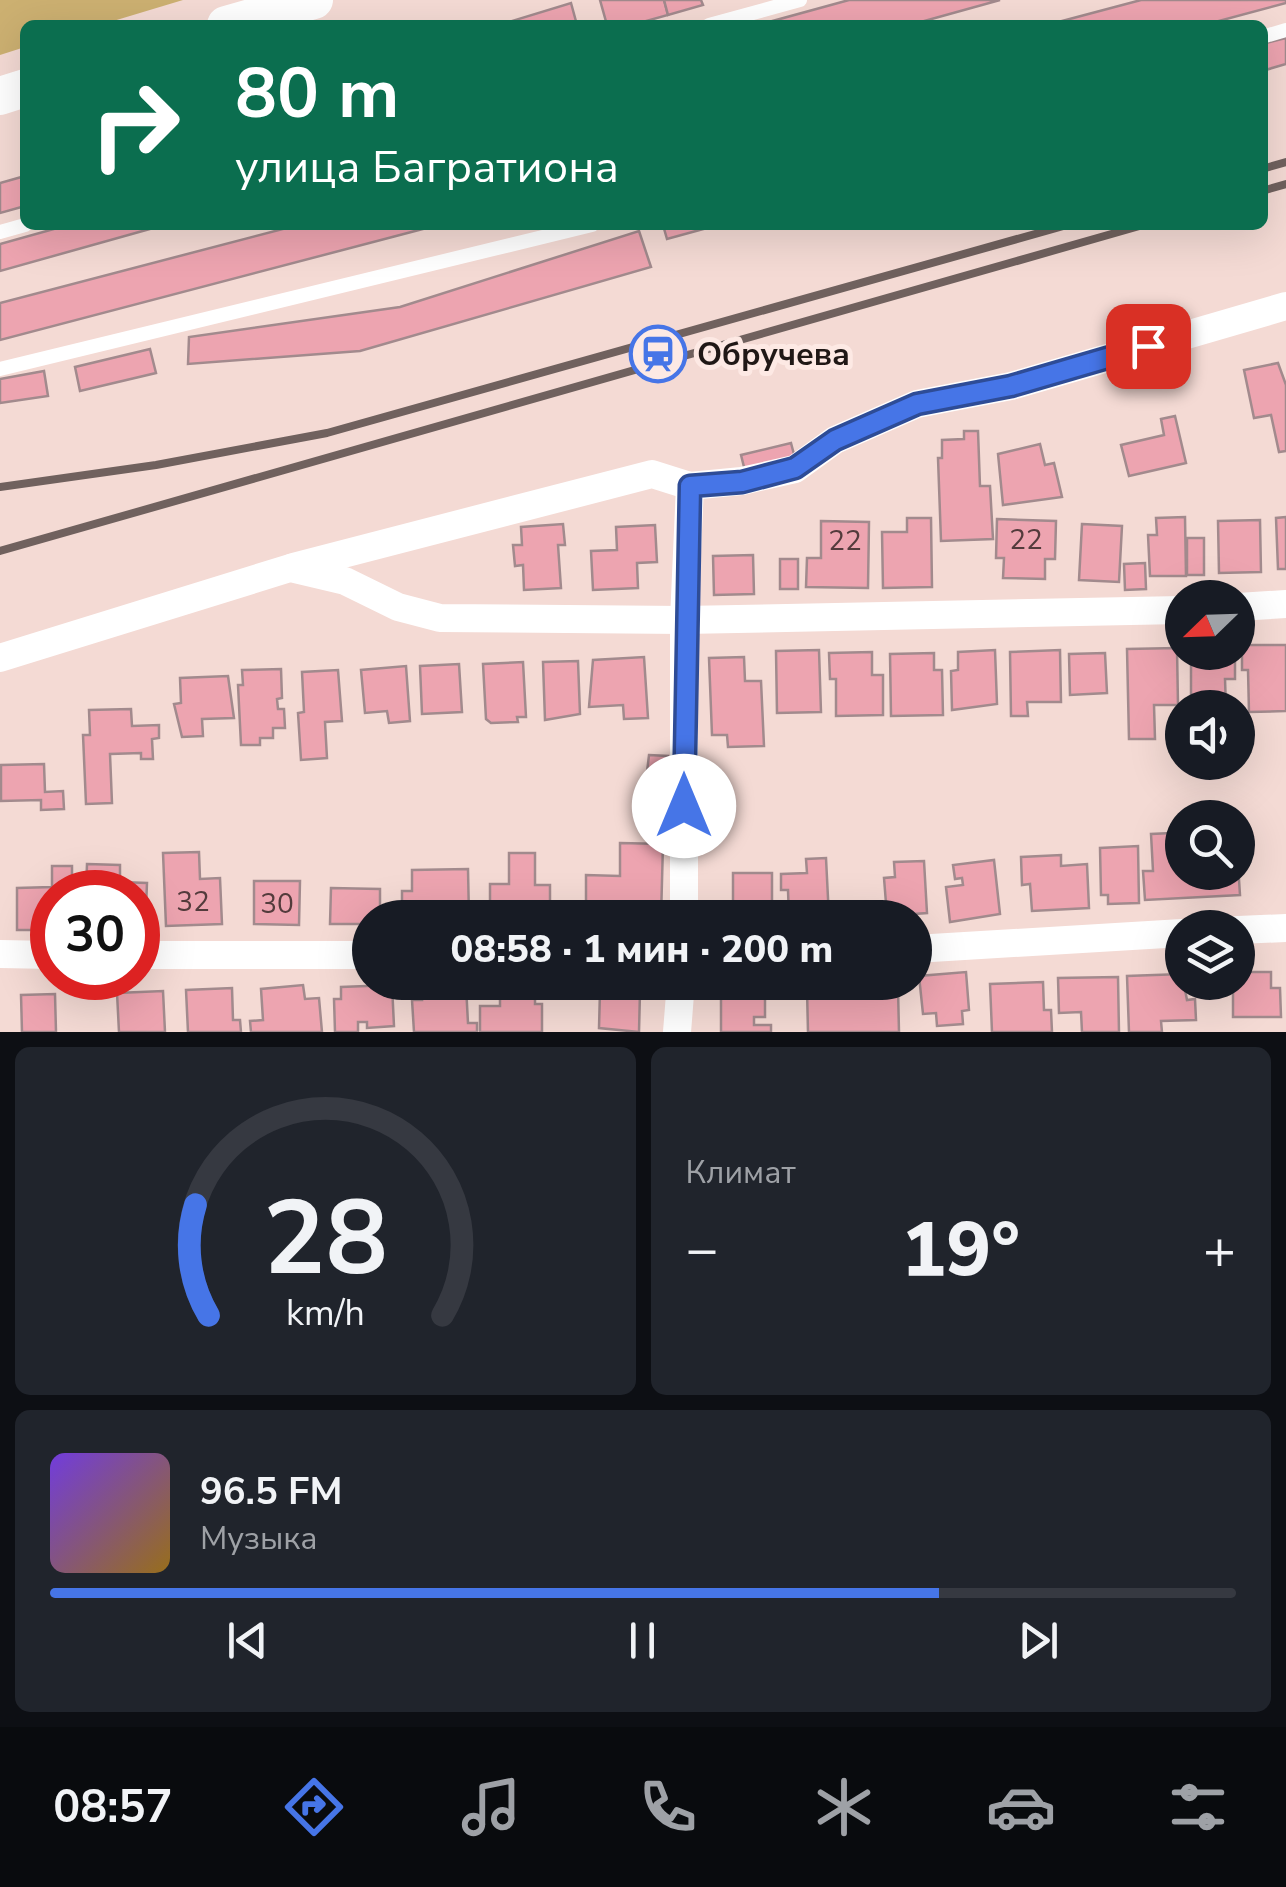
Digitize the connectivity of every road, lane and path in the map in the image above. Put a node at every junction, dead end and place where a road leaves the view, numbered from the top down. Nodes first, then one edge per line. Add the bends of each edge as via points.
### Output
1 (314, 0) edge
2 (800, 0) edge
3 (244, 20) edge
4 (727, 20) edge
5 (571, 230) edge
6 (1286, 306) edge
7 (0, 369) edge
8 (690, 486) junction
9 (290, 568) junction
10 (1286, 604) edge
11 (1255, 606) edge
12 (1165, 610) edge
13 (684, 620) junction
14 (0, 658) edge
15 (684, 900) edge
16 (1286, 928) edge
17 (1255, 929) edge
18 (1165, 934) edge
19 (932, 947) edge
20 (0, 954) edge
21 (30, 955) edge
22 (160, 955) edge
23 (352, 955) edge
24 (680, 1000) edge
25 (677, 1032) edge

1 - 3 street
2 - 4 lane
5 - 7 lane
6 - 8 street via 1011,386 917,404 835,440 795,468
8 - 9 street via 652,474
8 - 13 street
9 - 13 street via 345,581 440,618
9 - 14 street
10 - 11 street
12 - 13 street
13 - 15 street
16 - 17 street
18 - 19 street
20 - 21 street
22 - 23 street
24 - 25 street

